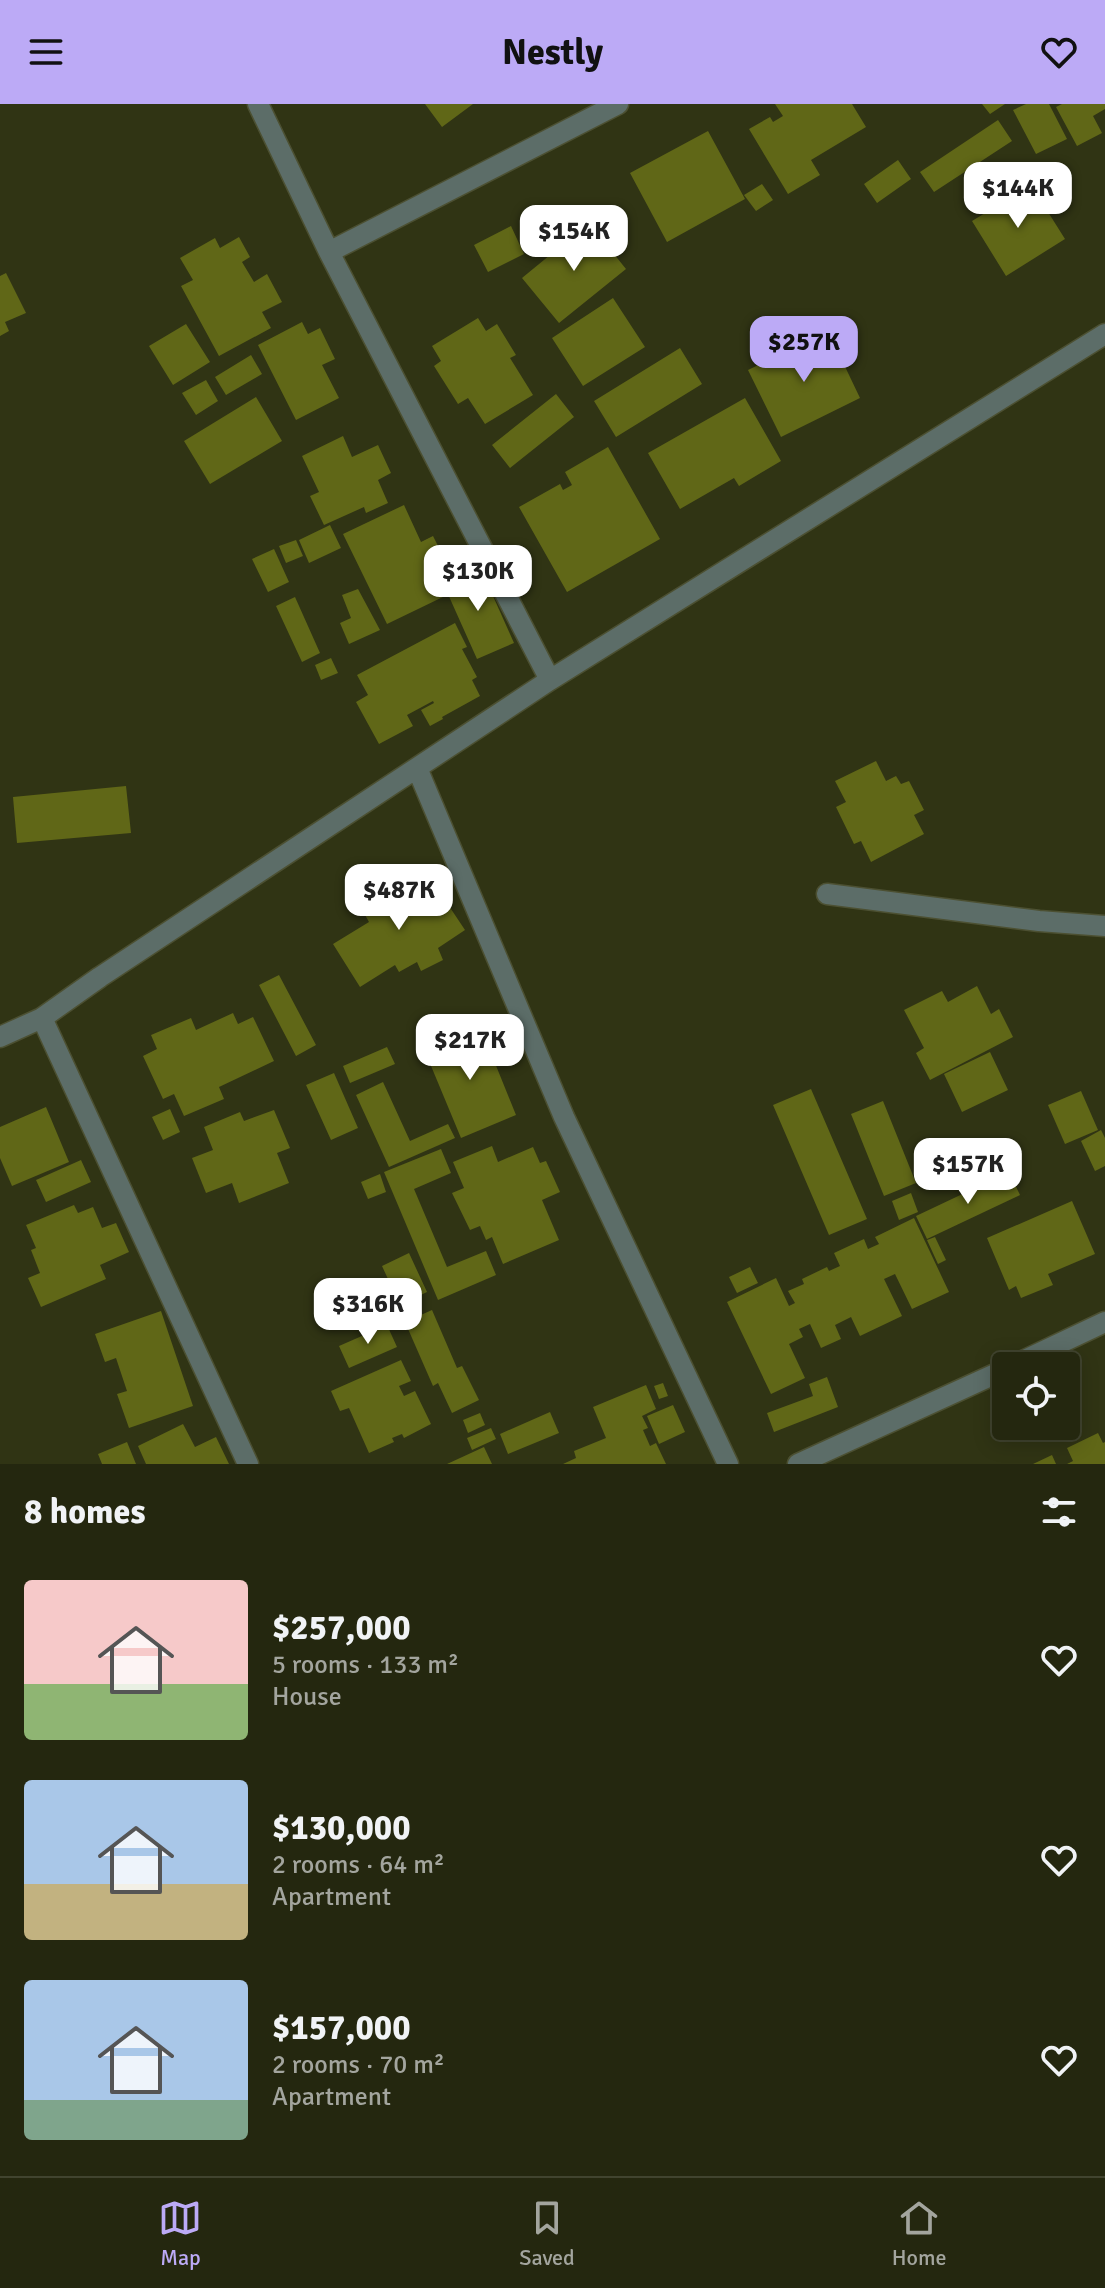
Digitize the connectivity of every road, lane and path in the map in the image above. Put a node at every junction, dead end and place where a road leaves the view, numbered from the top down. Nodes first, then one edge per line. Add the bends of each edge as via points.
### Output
1 (258, 104) edge
2 (618, 104) edge
3 (329, 252) junction
4 (1105, 334) edge
5 (550, 680) junction
6 (417, 768) junction
7 (827, 894) dead end
8 (1105, 926) edge
9 (42, 1018) junction
10 (0, 1037) edge
11 (1105, 1322) edge
12 (1042, 1352) edge
13 (992, 1375) edge
14 (248, 1464) edge
15 (728, 1464) edge
16 (798, 1464) edge

1 - 3 street
2 - 3 street
3 - 5 street
4 - 5 street
5 - 6 street
6 - 9 street
6 - 15 street via 564,1117
7 - 8 street
9 - 10 street
9 - 14 street
11 - 12 street
13 - 16 street

